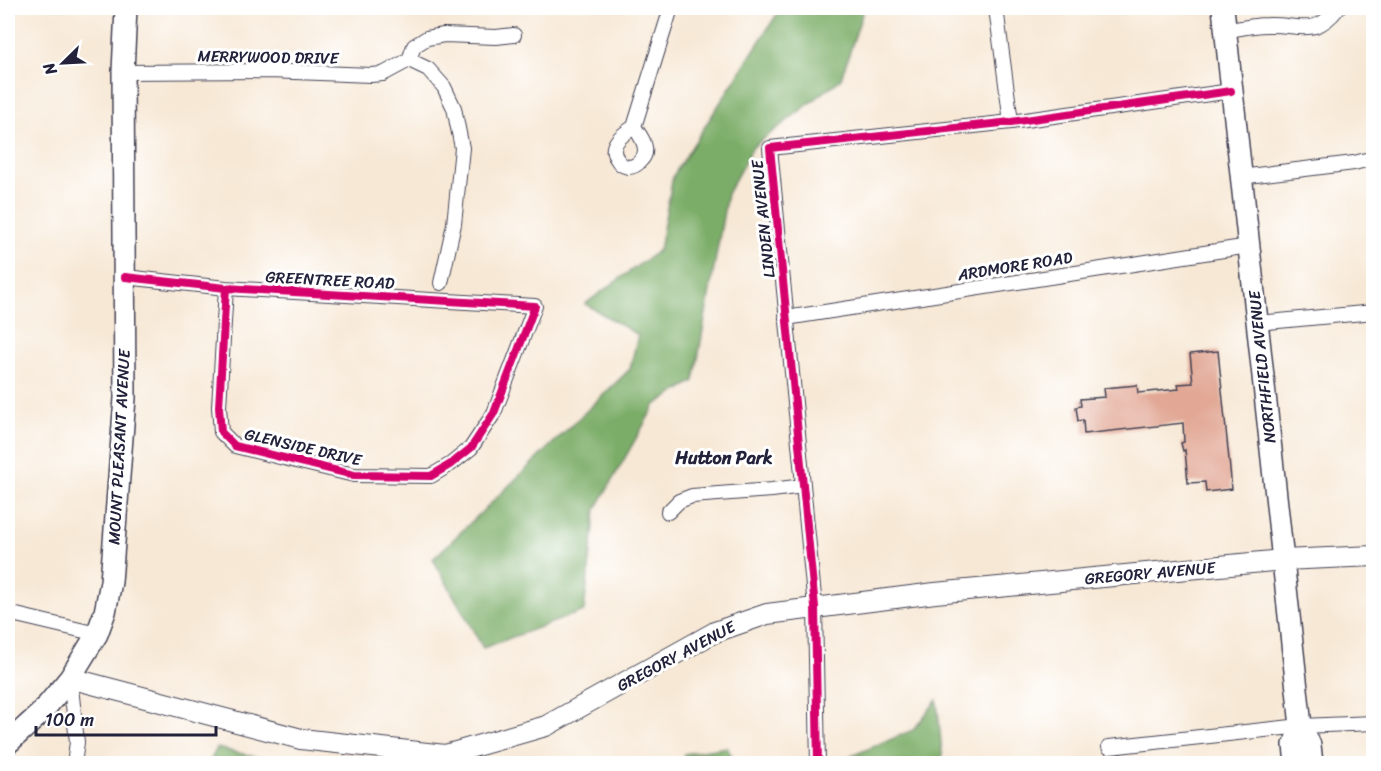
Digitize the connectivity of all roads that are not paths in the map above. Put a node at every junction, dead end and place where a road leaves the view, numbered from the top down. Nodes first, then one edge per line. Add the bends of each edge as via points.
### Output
1 (126, 8) edge
2 (671, 8) edge
3 (996, 8) edge
4 (1223, 8) edge
5 (1338, 8) edge
6 (1225, 31) junction
7 (514, 35) dead end
8 (409, 60) junction
9 (123, 72) junction
10 (1231, 91) junction
11 (1011, 122) junction
12 (634, 127) dead end
13 (1374, 158) edge
14 (1240, 177) junction
15 (1249, 246) junction
16 (125, 277) junction
17 (441, 283) dead end
18 (226, 288) junction
19 (535, 306) joint
20 (1374, 312) edge
21 (786, 318) junction
22 (1257, 322) junction
23 (803, 486) junction
24 (668, 512) dead end
25 (1374, 555) edge
26 (1283, 560) junction
27 (814, 607) junction
28 (8, 612) edge
29 (97, 634) junction
30 (70, 678) junction
31 (1374, 723) edge
32 (1301, 726) junction
33 (8, 743) edge
34 (1109, 747) dead end
35 (74, 764) edge
36 (818, 764) edge
37 (1296, 764) edge
38 (1312, 764) edge

1 - 9 main road, MOUNT PLEASANT AVENUE
2 - 12 street
3 - 11 street
4 - 6 main road, NORTHFIELD AVENUE
5 - 6 street via 1318,26 1258,25
6 - 10 main road, NORTHFIELD AVENUE
7 - 8 street, MERRYWOOD DRIVE via 427,38 414,46
8 - 9 street, MERRYWOOD DRIVE via 383,74 371,75
8 - 17 street via 428,69 444,87 454,108 462,148 454,224
9 - 16 main road, MOUNT PLEASANT AVENUE
10 - 11 street, LINDEN AVENUE
10 - 14 main road, NORTHFIELD AVENUE
11 - 21 street, LINDEN AVENUE via 770,148
13 - 14 street
14 - 15 main road, NORTHFIELD AVENUE
15 - 21 street, ARDMORE ROAD
15 - 22 main road, NORTHFIELD AVENUE
16 - 18 street, GREENTREE ROAD
16 - 29 main road, MOUNT PLEASANT AVENUE via 125,398 113,559 105,612
18 - 19 street, GREENTREE ROAD
18 - 19 street, GLENSIDE DRIVE via 221,432 236,446 354,475 431,476 471,448 494,413
20 - 22 street
21 - 23 street, LINDEN AVENUE
22 - 26 main road, NORTHFIELD AVENUE
23 - 24 street via 692,496
23 - 27 street, LINDEN AVENUE
25 - 26 main road, GREGORY AVENUE
26 - 27 main road, GREGORY AVENUE
26 - 32 main road, NORTHFIELD AVENUE
27 - 30 main road, GREGORY AVENUE via 767,614 715,632 546,726 445,755 301,740
27 - 36 street, LINDEN AVENUE
28 - 29 street
29 - 30 main road, MOUNT PLEASANT AVENUE
30 - 33 main road, MOUNT PLEASANT AVENUE via 41,713
30 - 35 street via 77,742
31 - 32 street
32 - 34 street
32 - 37 main road, NORTHFIELD AVENUE via 1294,745
32 - 38 main road, NORTHFIELD AVENUE via 1310,744

